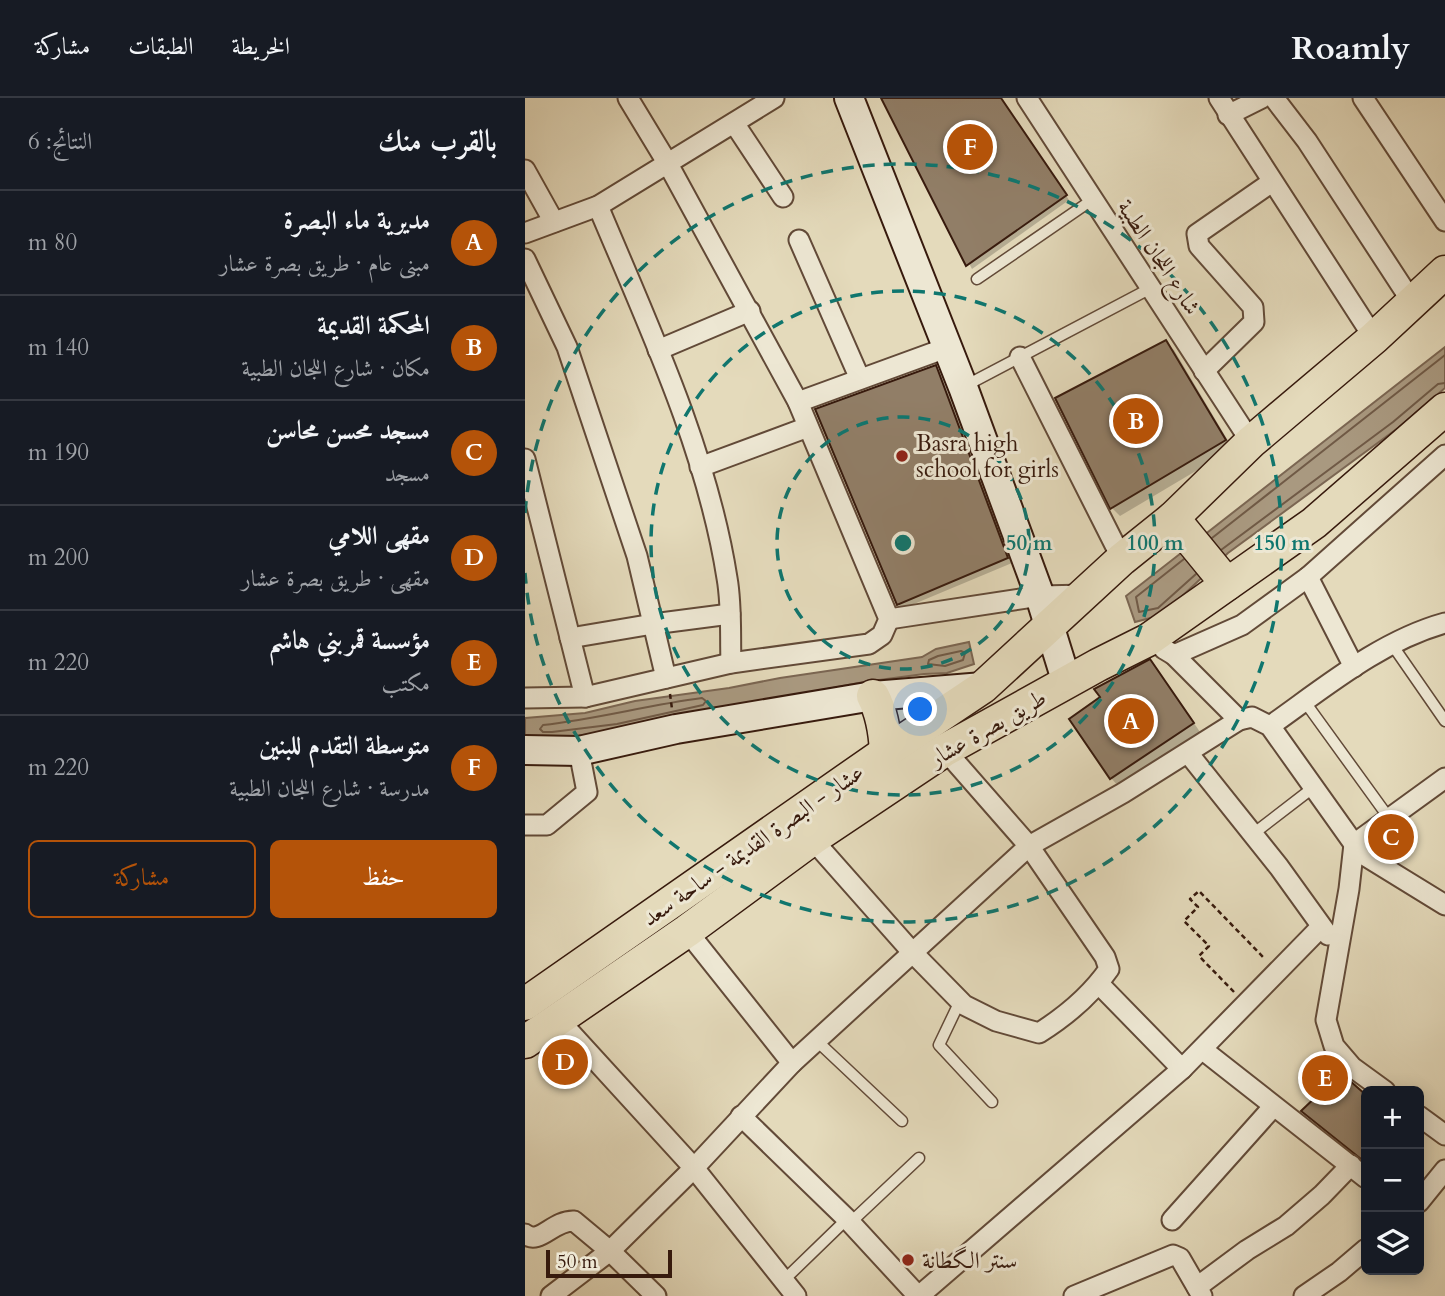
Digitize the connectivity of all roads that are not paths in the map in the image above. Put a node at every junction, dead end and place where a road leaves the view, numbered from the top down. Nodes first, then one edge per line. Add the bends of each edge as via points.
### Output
1 (628, 98) edge
2 (774, 98) edge
3 (849, 98) edge
4 (1027, 98) edge
5 (1219, 98) edge
6 (1262, 98) edge
7 (1274, 98) edge
8 (1363, 98) edge
9 (1229, 115) junction
10 (734, 123) junction
11 (668, 164) junction
12 (525, 170) edge
13 (1272, 182) junction
14 (783, 197) dead end
15 (1092, 200) junction
16 (598, 206) junction
17 (1445, 221) edge
18 (554, 222) junction
19 (525, 233) edge
20 (799, 240) dead end
21 (525, 259) edge
22 (1445, 272) edge
23 (977, 279) dead end
24 (1151, 288) junction
25 (1412, 302) junction
26 (750, 311) junction
27 (1374, 338) junction
28 (946, 348) junction
29 (658, 350) junction
30 (1020, 357) junction
31 (1205, 371) junction
32 (860, 379) junction
33 (963, 387) junction
34 (798, 402) junction
35 (1445, 409) edge
36 (808, 427) junction
37 (1251, 442) junction
38 (1445, 455) edge
39 (525, 459) edge
40 (700, 467) junction
41 (1178, 524) junction
42 (1122, 559) junction
43 (1308, 577) junction
44 (1223, 579) junction
45 (1084, 595) junction
46 (1040, 596) junction
47 (730, 614) junction
48 (888, 619) junction
49 (653, 624) junction
50 (1445, 624) edge
51 (1049, 626) junction
52 (570, 638) junction
53 (1393, 646) junction
54 (1161, 647) junction
55 (731, 663) junction
56 (1354, 667) junction
57 (667, 681) junction
58 (1067, 683) junction
59 (983, 687) junction
60 (873, 696) junction
61 (525, 698) edge
62 (585, 698) junction
63 (1305, 702) junction
64 (1239, 720) junction
65 (1445, 721) edge
66 (1270, 726) junction
67 (525, 750) edge
68 (945, 750) junction
69 (579, 751) junction
70 (886, 752) junction
71 (1188, 753) junction
72 (1445, 778) edge
73 (1314, 787) junction
74 (1389, 818) junction
75 (525, 825) edge
76 (1253, 834) junction
77 (813, 839) junction
78 (1354, 844) junction
79 (1029, 846) junction
80 (1445, 905) edge
81 (1321, 927) junction
82 (687, 931) junction
83 (1339, 947) junction
84 (912, 952) junction
85 (1099, 984) junction
86 (527, 998) edge
87 (960, 1001) junction
88 (557, 1018) junction
89 (817, 1041) junction
90 (525, 1042) edge
91 (1202, 1050) junction
92 (792, 1063) junction
93 (1182, 1069) junction
94 (1378, 1086) edge
95 (992, 1102) dead end
96 (1273, 1107) junction
97 (741, 1116) junction
98 (1424, 1120) edge
99 (902, 1121) dead end
100 (1445, 1135) edge
101 (919, 1158) dead end
102 (694, 1168) junction
103 (1445, 1170) edge
104 (1359, 1172) edge
105 (1424, 1196) edge
106 (1172, 1220) dead end
107 (849, 1221) junction
108 (525, 1234) edge
109 (610, 1251) junction
110 (1361, 1254) edge
111 (790, 1289) edge
112 (1199, 1291) edge
113 (551, 1296) edge
114 (656, 1296) edge
115 (918, 1296) edge
116 (1074, 1296) edge
117 (1304, 1296) edge

1 - 11 street
2 - 10 street
3 - 28 street
4 - 15 street, شارع اللجان الطبية
5 - 9 street
6 - 9 street
7 - 25 street via 1315,152
8 - 17 street
9 - 13 street
10 - 11 street
10 - 14 street
11 - 16 street
11 - 26 street
12 - 18 street
13 - 27 street
13 - 31 street via 1197,234 1199,246 1253,307 1254,314 1254,322
15 - 23 lane
15 - 24 street, شارع اللجان الطبية
16 - 18 street
16 - 29 street
18 - 19 street
20 - 32 street
21 - 49 street via 568,348 637,556
22 - 25 main road, عشار - البصرة القديمة - ساحة سعد
24 - 30 lane
24 - 31 street, شارع اللجان الطبية
25 - 27 main road, عشار - البصرة القديمة - ساحة سعد
26 - 29 street
26 - 34 street
27 - 37 main road, عشار - البصرة القديمة - ساحة سعد
28 - 32 street
28 - 33 street
29 - 40 street
30 - 33 lane
30 - 42 street
31 - 37 street, شارع اللجان الطبية
32 - 34 street
33 - 46 street
34 - 36 street
35 - 44 main road, طريق بصرة عشار via 1314,523
36 - 40 street
36 - 48 street
37 - 41 main road, عشار - البصرة القديمة - ساحة سعد
38 - 43 street
39 - 52 street
40 - 47 street via 727,579
41 - 42 main road, عشار - البصرة القديمة - ساحة سعد
41 - 44 main road
42 - 45 main road, عشار - البصرة القديمة - ساحة سعد
43 - 54 street via 1242,625
43 - 56 street
44 - 54 main road, طريق بصرة عشار
45 - 46 street
45 - 51 main road, عشار - البصرة القديمة - ساحة سعد
46 - 48 street
46 - 51 street
47 - 49 street
47 - 55 street
48 - 55 street via 883,635 869,644
49 - 52 street
49 - 57 street
50 - 53 street via 1423,629
51 - 58 street
51 - 59 main road, عشار - البصرة القديمة - ساحة سعد
52 - 62 street
53 - 56 street
53 - 65 lane
54 - 58 main road, طريق بصرة عشار
54 - 64 street
55 - 57 street
56 - 63 street
57 - 62 street
58 - 68 main road, طريق بصرة عشار
59 - 60 street
59 - 70 main road, عشار - البصرة القديمة - ساحة سعد
60 - 69 street via 676,729
60 - 70 main road
61 - 62 street
63 - 66 street
63 - 74 lane
64 - 66 street via 1252,716
64 - 71 street
66 - 73 street
67 - 69 street
68 - 77 main road, طريق بصرة عشار
68 - 79 street
69 - 75 street via 587,792 547,825
70 - 86 main road, عشار - البصرة القديمة - ساحة سعد
71 - 76 street
71 - 79 street
72 - 74 street
73 - 76 lane
73 - 78 street
74 - 78 street
76 - 81 street
77 - 82 main road, طريق بصرة عشار
77 - 84 street
78 - 80 street via 1367,857
78 - 83 street
79 - 84 street
79 - 85 street via 1105,957 1109,970
81 - 83 street
81 - 91 street
82 - 88 main road, طريق بصرة عشار
82 - 92 street
83 - 94 street via 1326,1020 1334,1045
84 - 87 street
84 - 89 street
85 - 87 street via 1039,1033 996,1021
85 - 93 street
87 - 95 lane via 939,1045
88 - 90 main road, طريق بصرة عشار
88 - 102 street
89 - 92 street
89 - 99 lane
91 - 93 street
91 - 96 street
92 - 97 street
93 - 115 street
96 - 104 street
96 - 106 street
97 - 102 street
97 - 107 street
98 - 100 street
101 - 107 lane
102 - 109 street
102 - 111 street
103 - 105 street
104 - 112 street via 1247,1250
107 - 111 lane
107 - 115 street
108 - 109 street via 536,1238 557,1224 574,1221
109 - 113 street
109 - 114 street
110 - 117 street
112 - 116 street via 1180,1258 1173,1255

